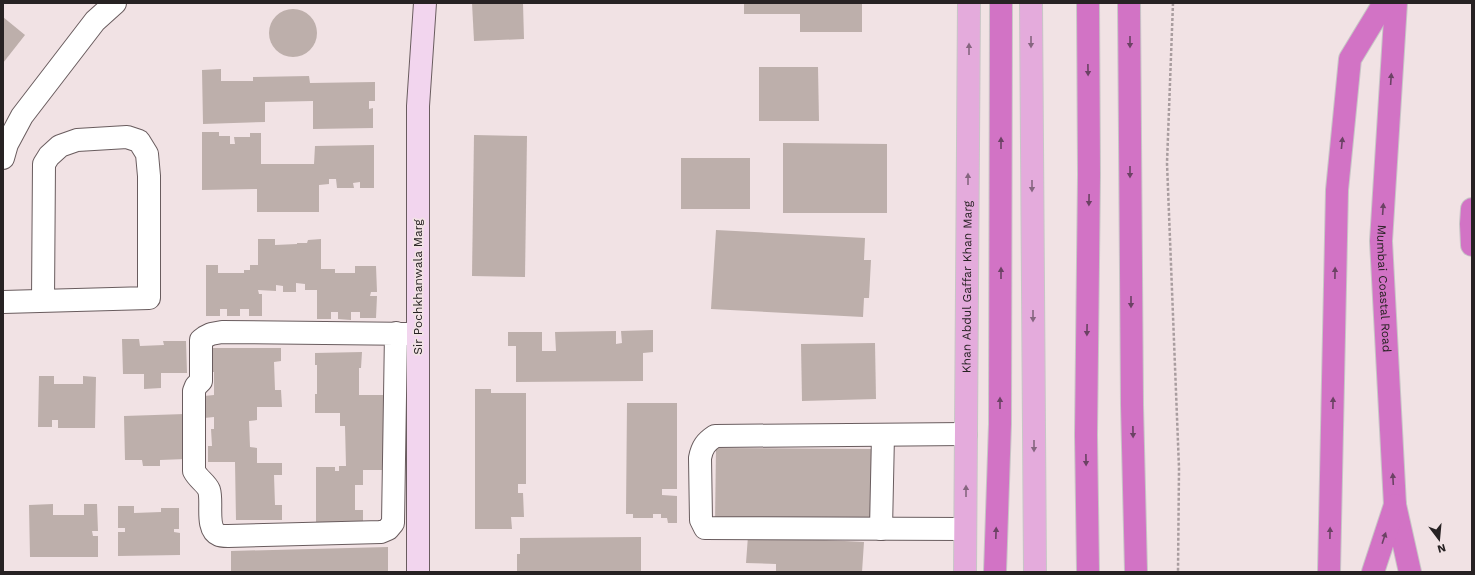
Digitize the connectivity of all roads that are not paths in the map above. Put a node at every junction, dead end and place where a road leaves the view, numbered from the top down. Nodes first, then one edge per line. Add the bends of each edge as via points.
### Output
1 (115, 3) edge
2 (425, 3) edge
3 (969, 3) edge
4 (1001, 3) edge
5 (1031, 3) edge
6 (1088, 3) edge
7 (1129, 3) edge
8 (1384, 3) edge
9 (1396, 3) edge
10 (3, 158) edge
11 (1472, 209) edge
12 (1472, 245) edge
13 (43, 300) junction
14 (3, 302) edge
15 (396, 334) junction
16 (418, 334) junction
17 (966, 434) junction
18 (883, 435) junction
19 (1395, 505) junction
20 (881, 529) junction
21 (965, 529) junction
22 (418, 572) edge
23 (965, 572) edge
24 (995, 572) edge
25 (1034, 572) edge
26 (1088, 572) edge
27 (1136, 572) edge
28 (1329, 572) edge
29 (1373, 572) edge
30 (1410, 572) edge

1 - 10 street via 95,21 22,116 7,144
2 - 16 street, Sir Pochkhanwala Marg via 418,106
17 -> 3 main road, Khan Abdul Gaffar Khan Marg
24 -> 4 highway via 1000,424
5 -> 25 main road
6 -> 26 highway
7 -> 27 highway
28 -> 8 highway via 1337,190 1350,59
19 -> 9 highway, Mumbai Coastal Road via 1381,241
11 - 12 highway
13 - 13 street via 44,164 60,146 77,140 126,137 139,141 147,154 149,176 149,298
13 - 14 street
15 - 15 street via 222,332 211,334 201,340 201,381 194,391 194,471 209,490 211,522 218,535 381,532 388,529 393,523
15 - 16 street
16 - 22 street, Sir Pochkhanwala Marg
17 - 18 street
21 -> 17 main road, Khan Abdul Gaffar Khan Marg
18 - 20 street
18 - 20 street via 715,436 706,443 700,458 701,520 705,528
29 -> 19 highway
19 - 30 highway, Mumbai Coastal Road
20 - 21 street
21 - 23 main road, Khan Abdul Gaffar Khan Marg

